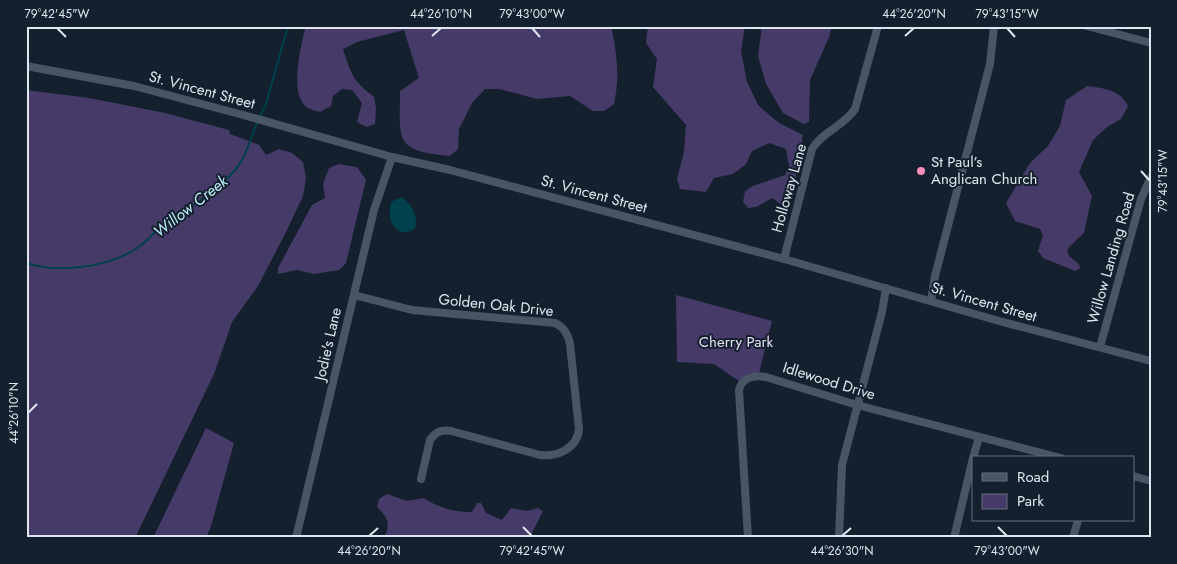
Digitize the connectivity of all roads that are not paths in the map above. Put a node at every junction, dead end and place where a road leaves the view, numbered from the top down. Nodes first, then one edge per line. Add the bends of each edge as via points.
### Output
1 (878, 26) edge
2 (994, 26) edge
3 (1087, 26) edge
4 (1098, 28) edge
5 (1151, 43) edge
6 (26, 66) edge
7 (392, 157) junction
8 (1151, 177) edge
9 (784, 259) junction
10 (886, 288) junction
11 (354, 294) junction
12 (931, 301) junction
13 (1100, 347) junction
14 (1151, 361) edge
15 (857, 404) junction
16 (979, 437) junction
17 (974, 456) edge
18 (1052, 456) edge
19 (972, 462) edge
20 (1134, 476) edge
21 (421, 479) dead end
22 (1151, 481) edge
23 (1077, 522) edge
24 (296, 538) edge
25 (748, 538) edge
26 (839, 538) edge
27 (954, 538) edge
28 (1073, 538) edge

1 - 9 street, Holloway Lane via 855,109 816,142 812,150
2 - 12 street via 990,64
3 - 4 street
4 - 5 street
6 - 7 street, St. Vincent Street via 134,86
7 - 9 street, St. Vincent Street
7 - 11 street, Jodie's Lane via 374,210
8 - 13 street, Willow Landing Road via 1141,199
9 - 10 street, St. Vincent Street
10 - 12 street, St. Vincent Street
10 - 15 street
11 - 21 street, Golden Oak Drive via 412,310 555,323 568,335 579,430 571,447 547,456 441,430 430,440
11 - 24 street, Jodie's Lane
12 - 13 street, St. Vincent Street
13 - 14 street, St. Vincent Street
15 - 16 street, Idlewood Drive
15 - 25 street, Idlewood Drive via 760,376 748,378 740,385
15 - 26 street via 842,465
16 - 17 street
16 - 18 street, Idlewood Drive
19 - 27 street
20 - 22 street
23 - 28 street

